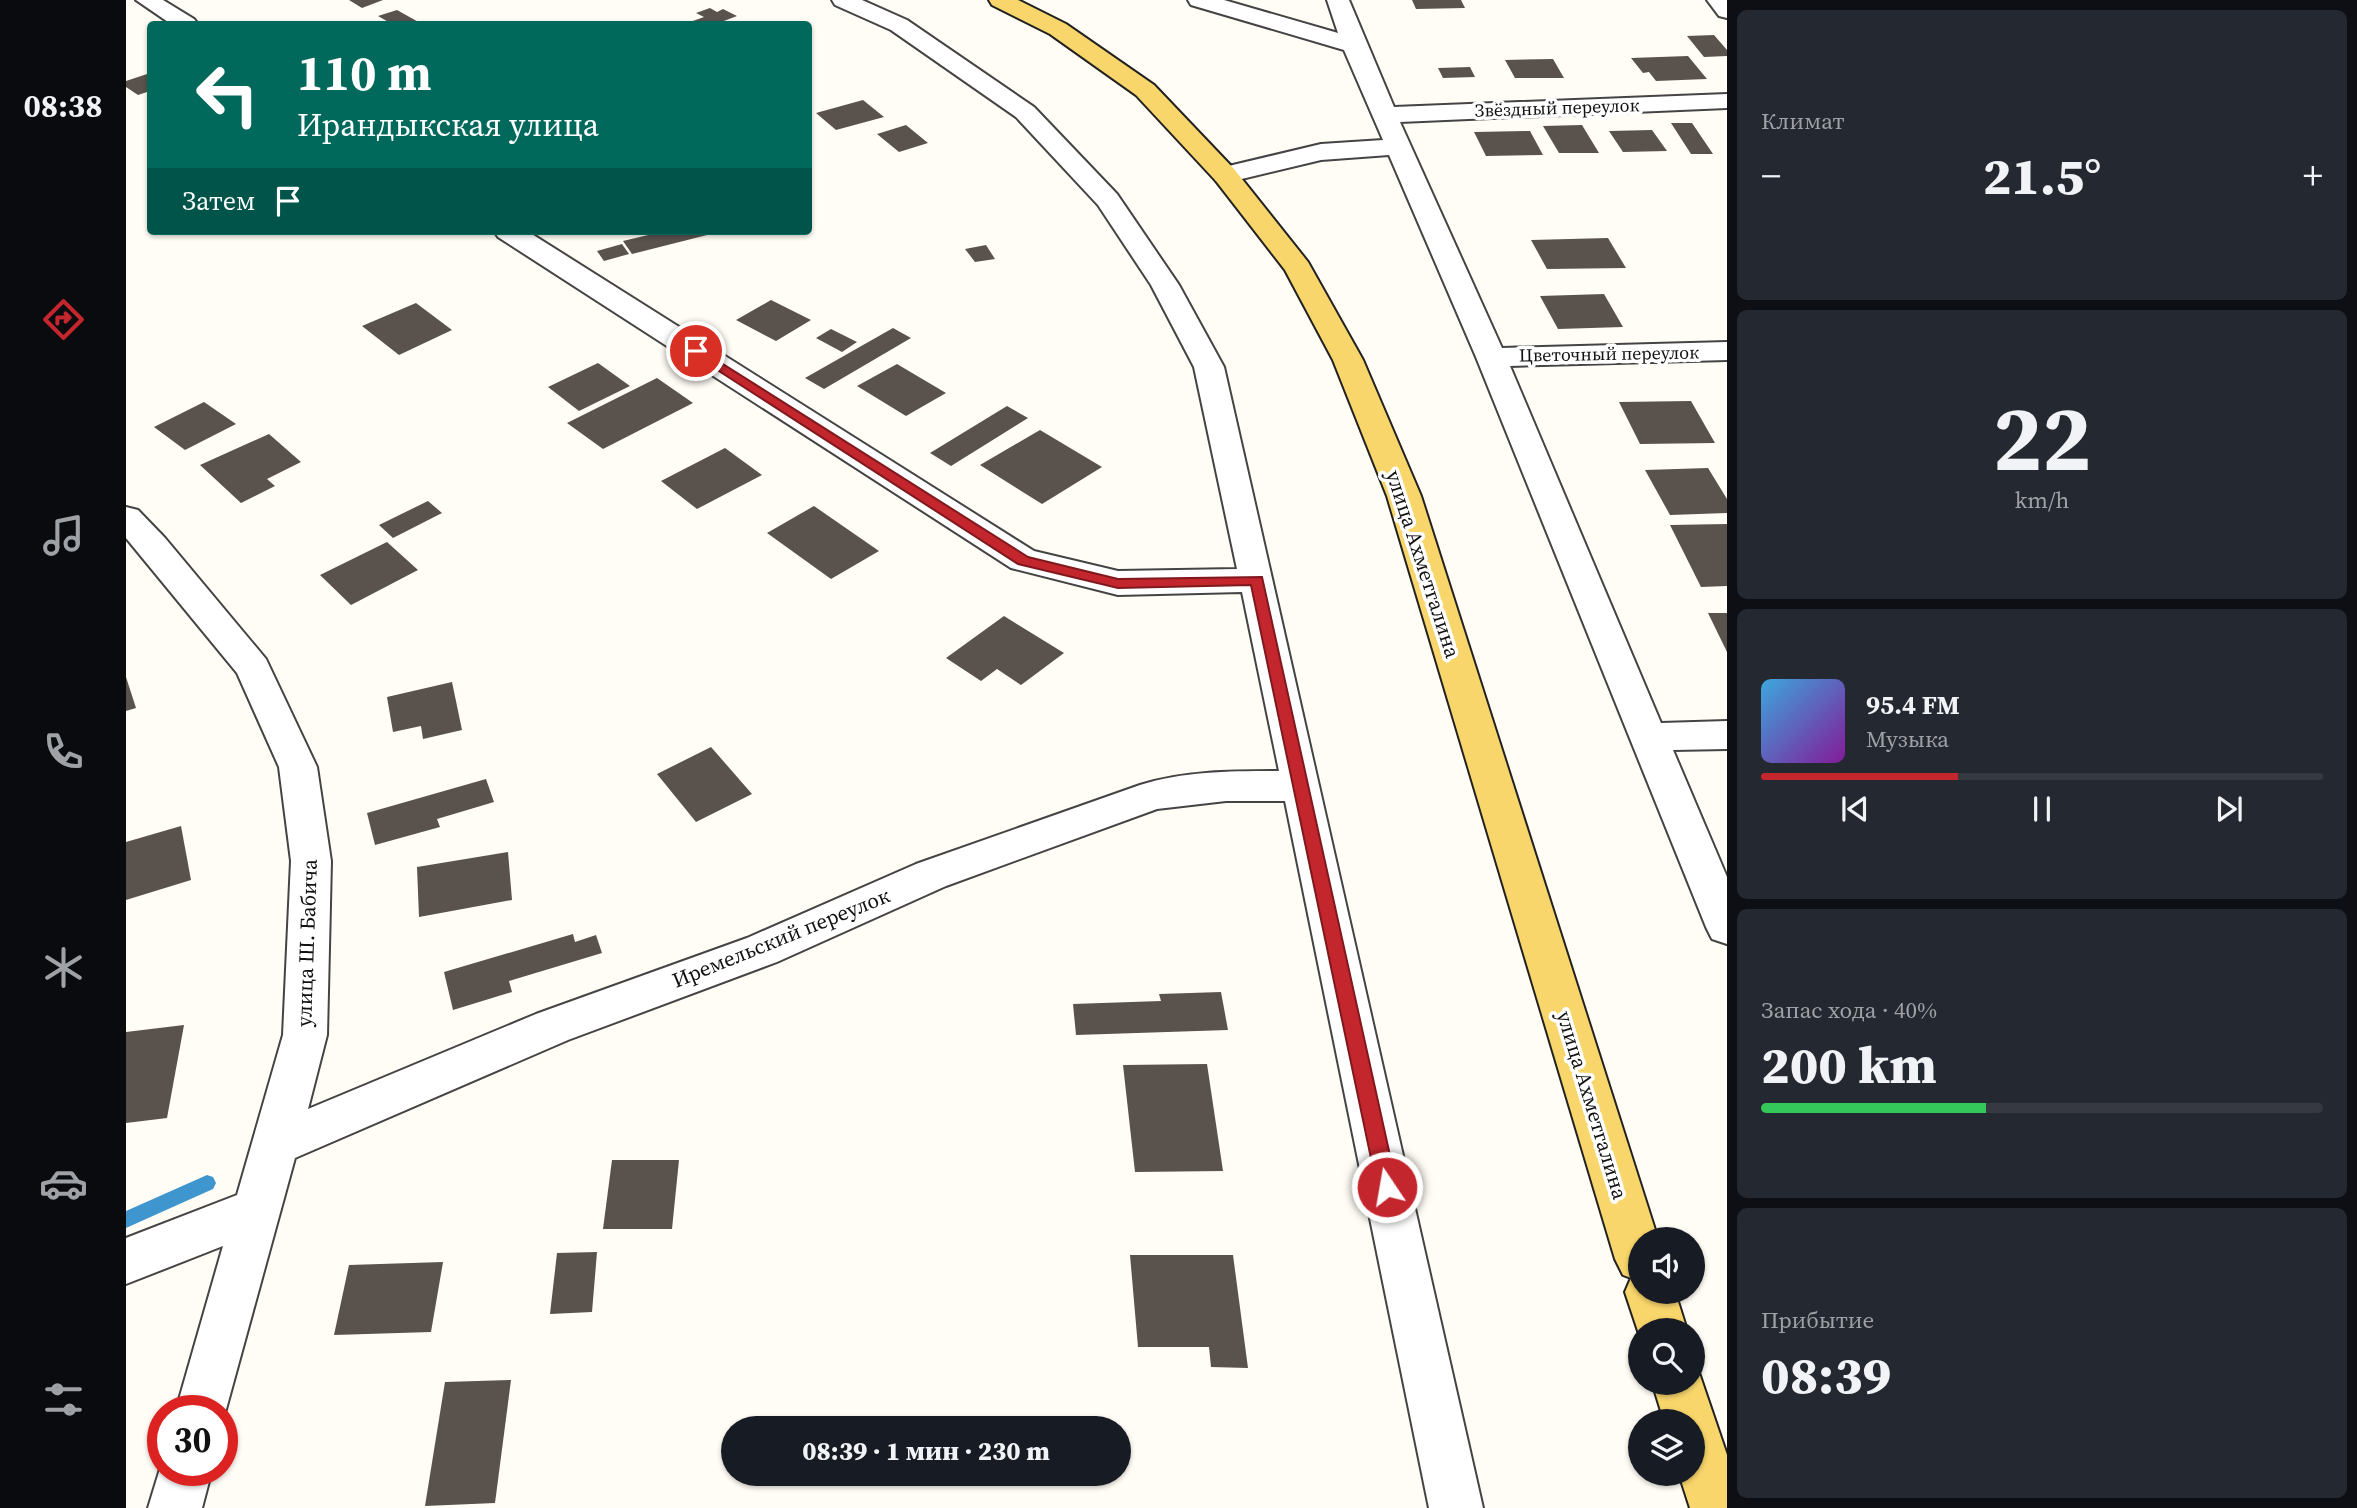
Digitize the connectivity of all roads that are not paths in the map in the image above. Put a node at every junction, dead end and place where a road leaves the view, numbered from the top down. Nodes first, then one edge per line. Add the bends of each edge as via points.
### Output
1 (843, 0) edge
2 (1000, 0) edge
3 (1199, 0) edge
4 (1338, 0) edge
5 (1718, 0) edge
6 (155, 1) edge
7 (1727, 11) edge
8 (126, 12) edge
9 (182, 21) edge
10 (1354, 45) junction
11 (1727, 101) edge
12 (1387, 115) junction
13 (1397, 147) junction
14 (1225, 175) junction
15 (514, 235) edge
16 (1727, 351) edge
17 (1491, 356) junction
18 (126, 518) edge
19 (1257, 580) junction
20 (1727, 735) edge
21 (1647, 737) junction
22 (1301, 786) junction
23 (1727, 927) edge
24 (274, 1145) junction
25 (257, 1210) junction
26 (1630, 1227) edge
27 (126, 1261) edge
28 (206, 1395) edge
29 (1705, 1470) edge
30 (181, 1486) edge
31 (175, 1508) edge
32 (1455, 1508) edge
33 (1717, 1508) edge

1 - 19 street via 899,25 1025,111 1108,200 1165,285 1209,367
2 - 14 main road, улица Ахметгалина via 1058,29 1145,90
3 - 10 street
4 - 10 street
5 - 7 street
6 - 8 street
6 - 9 street
10 - 12 street
11 - 12 street, Звёздный переулок
12 - 13 street
13 - 14 street via 1321,152
13 - 17 street
14 - 26 main road, улица Ахметгалина via 1298,268 1348,360 1404,496
15 - 19 street via 1023,560 1118,583
16 - 17 street, Цветочный переулок
17 - 21 street
18 - 24 street, улица Ш. Бабича via 253,668 298,767 311,861 304,1035
19 - 22 street
20 - 21 street
21 - 23 street
22 - 24 street, Иремельский переулок via 1226,786 1154,795 931,874 762,950 552,1027
22 - 32 street
24 - 25 street, улица Ш. Бабича
25 - 27 street
25 - 28 street, улица Ш. Бабича
29 - 33 main road
30 - 31 street

